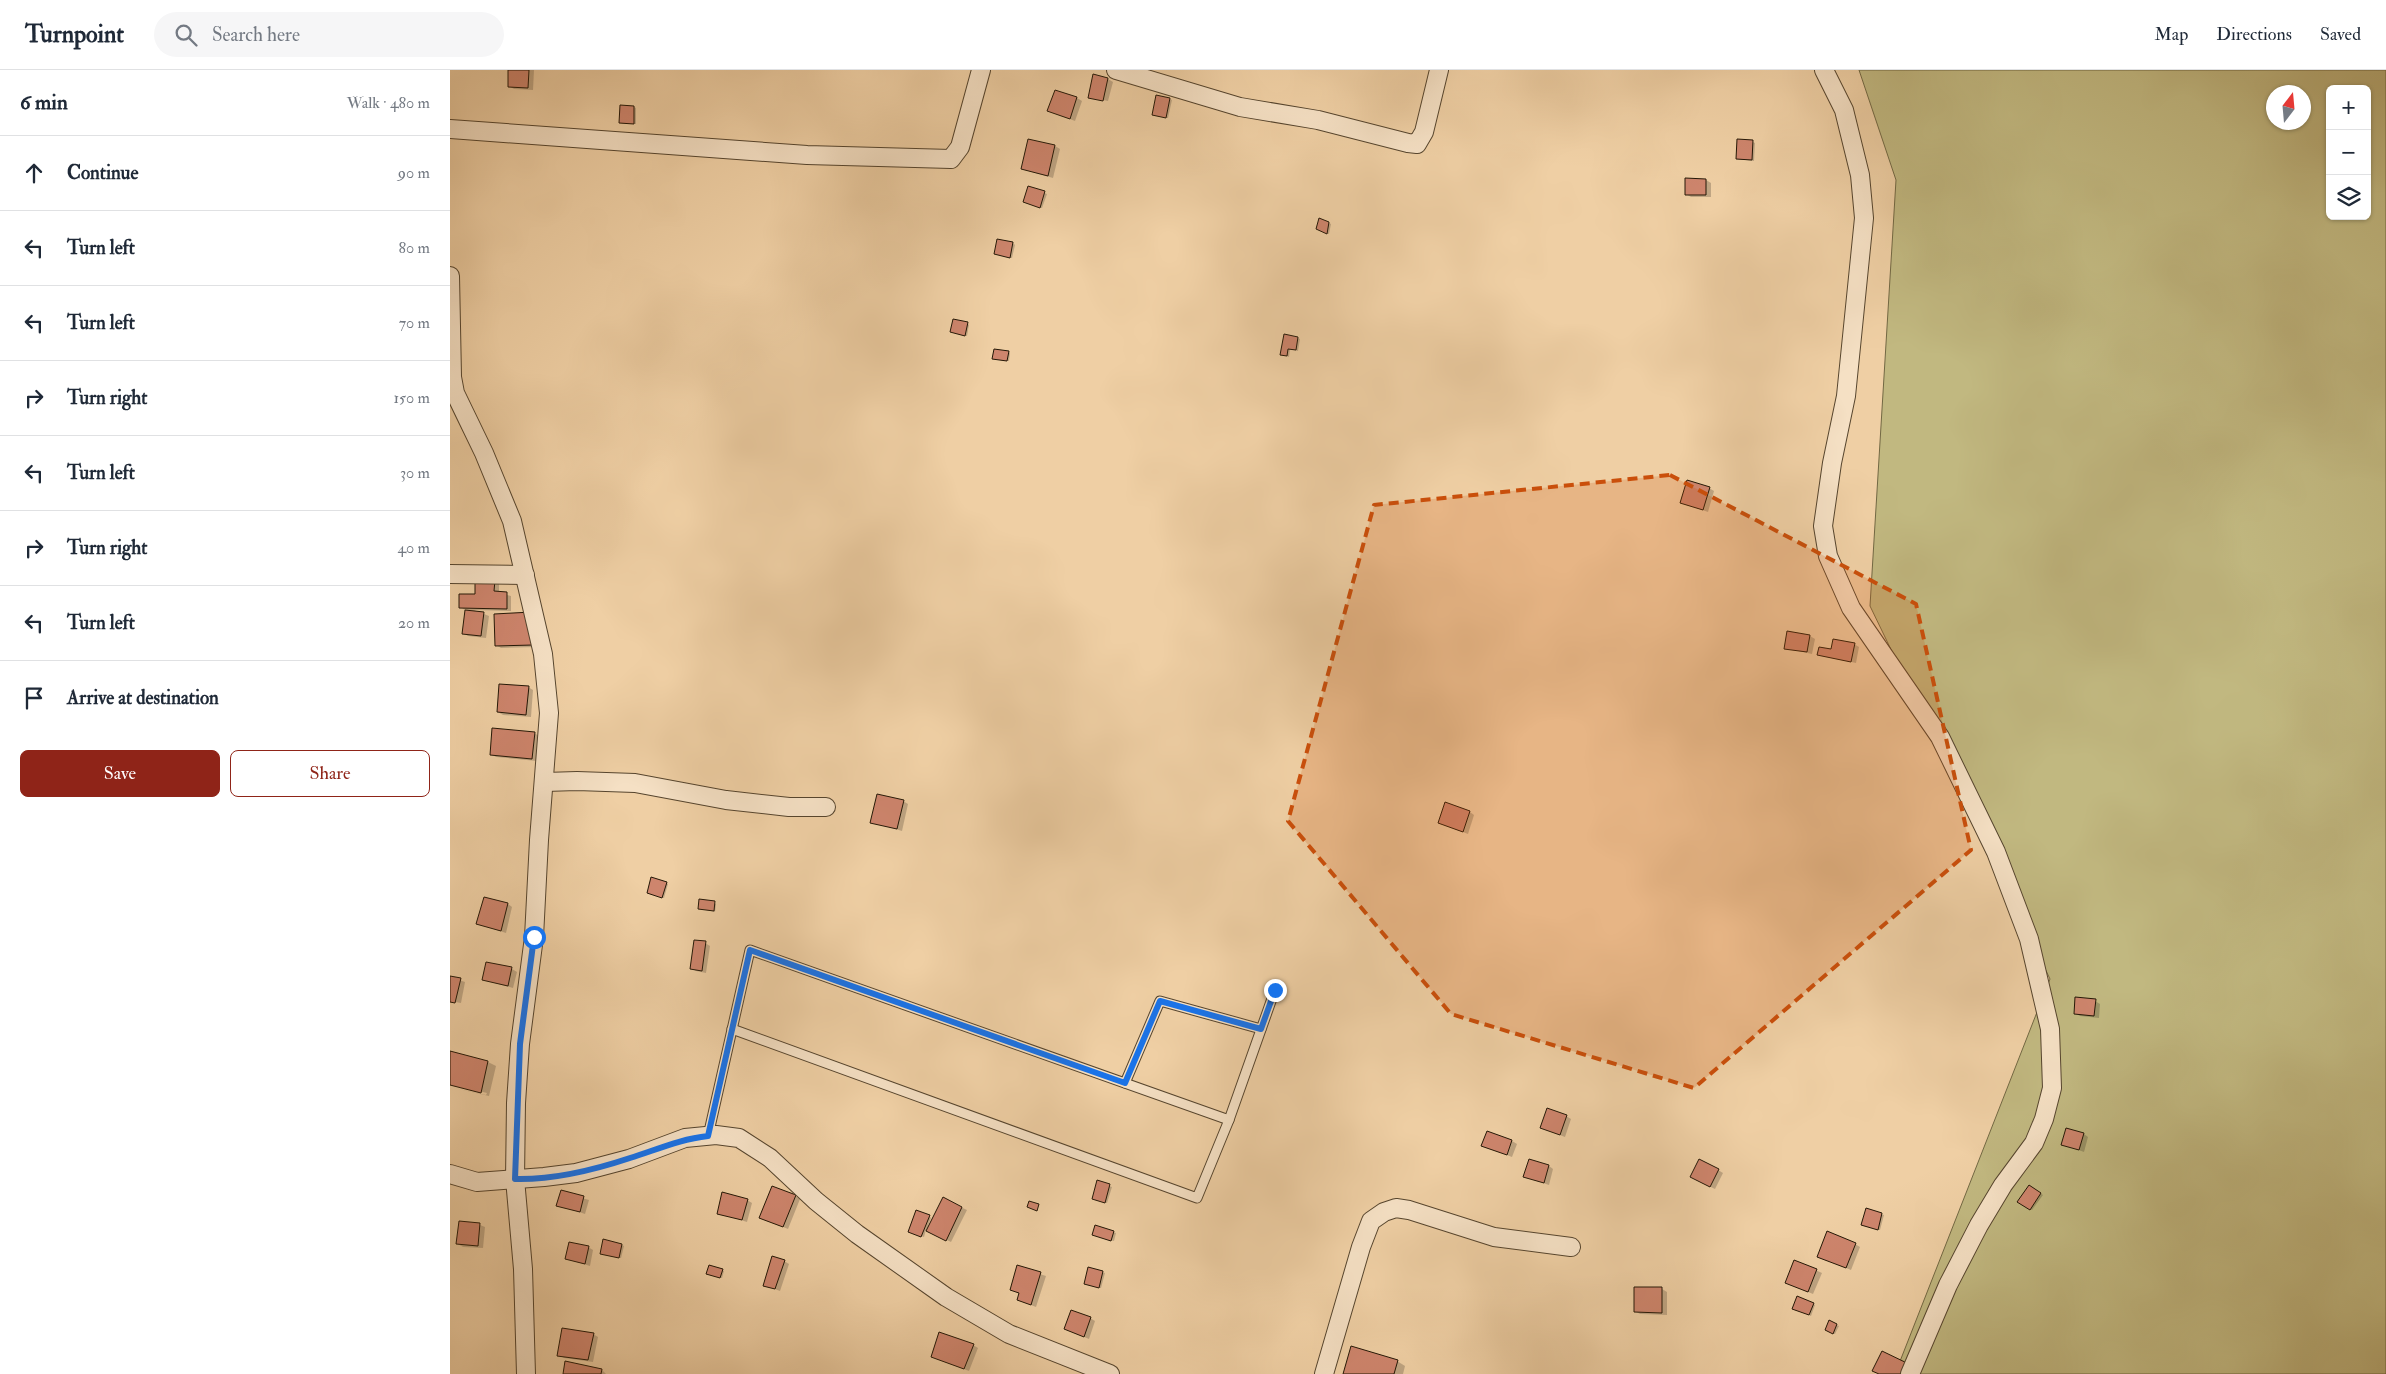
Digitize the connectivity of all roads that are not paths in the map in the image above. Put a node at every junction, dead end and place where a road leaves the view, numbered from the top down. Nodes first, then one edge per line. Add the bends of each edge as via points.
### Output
1 (981, 70) edge
2 (1116, 70) edge
3 (1439, 70) edge
4 (1824, 70) edge
5 (458, 129) edge
6 (450, 276) edge
7 (450, 574) edge
8 (525, 575) junction
9 (553, 781) junction
10 (826, 807) dead end
11 (1275, 990) dead end
12 (732, 1029) junction
13 (1261, 1029) junction
14 (1125, 1083) junction
15 (1229, 1120) junction
16 (708, 1136) junction
17 (450, 1174) edge
18 (520, 1179) junction
19 (1571, 1247) dead end
20 (526, 1374) edge
21 (1110, 1374) edge
22 (1324, 1374) edge
23 (1910, 1374) edge

1 - 5 street via 960,147 951,159 807,155
2 - 3 street via 1240,108 1318,120 1418,144
4 - 23 street via 1844,110 1860,175 1864,218 1846,396 1823,526 1828,556 1851,608 1940,737 1996,852 2029,939 2050,1029 2052,1088 2034,1143 1979,1225
6 - 8 street via 455,393 512,521
7 - 8 street
8 - 9 street via 543,654
9 - 10 street via 635,784 726,800 789,807
9 - 18 street via 538,840 534,937 520,1044
11 - 13 lane
12 - 14 lane via 750,950
12 - 15 lane via 1198,1198
12 - 16 lane
13 - 14 lane via 1160,1001
13 - 15 lane
14 - 15 lane
16 - 18 street via 685,1138 629,1159 576,1173
16 - 21 street via 740,1138 753,1146 857,1234 946,1297 1009,1334
17 - 18 street via 477,1182
18 - 20 street
19 - 22 street via 1494,1237 1410,1210 1396,1208 1384,1212 1371,1221 1361,1247

